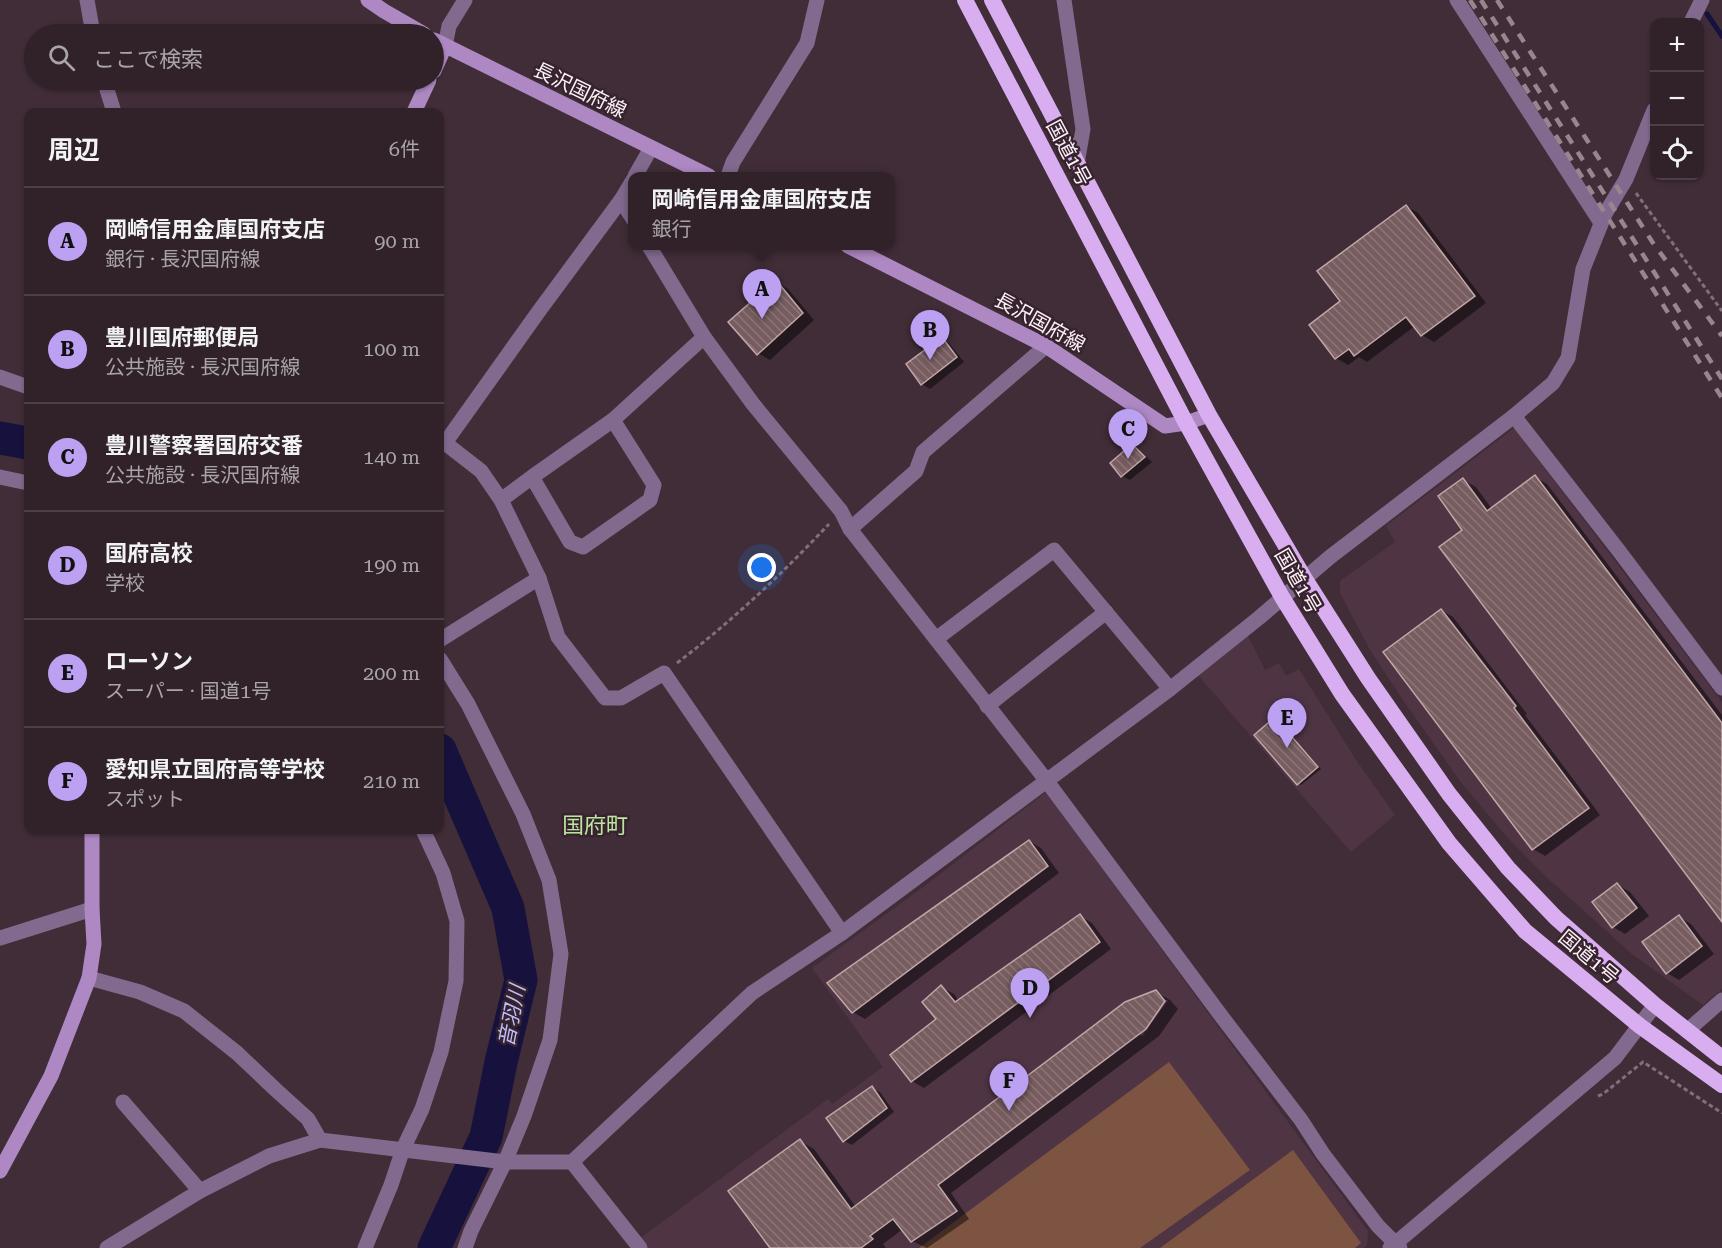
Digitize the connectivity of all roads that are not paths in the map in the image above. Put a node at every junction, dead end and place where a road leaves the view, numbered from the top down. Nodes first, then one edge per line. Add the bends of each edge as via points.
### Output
1 (87, 0) edge
2 (368, 0) edge
3 (465, 0) edge
4 (817, 0) edge
5 (965, 0) edge
6 (992, 0) edge
7 (1064, 0) edge
8 (1457, 0) edge
9 (1702, 0) edge
10 (1693, 18) edge
11 (91, 24) edge
12 (407, 24) edge
13 (444, 34) edge
14 (444, 45) edge
15 (107, 90) edge
16 (424, 90) edge
17 (113, 108) edge
18 (416, 108) edge
19 (1650, 120) edge
20 (651, 148) junction
21 (1077, 164) junction
22 (637, 172) edge
23 (699, 172) edge
24 (730, 172) edge
25 (628, 189) edge
26 (621, 201) junction
27 (628, 212) edge
28 (1601, 223) junction
29 (651, 250) edge
30 (856, 250) edge
31 (704, 337) junction
32 (1046, 346) junction
33 (0, 377) edge
34 (24, 386) edge
35 (1209, 415) junction
36 (1514, 416) junction
37 (613, 420) junction
38 (1186, 423) junction
39 (444, 439) edge
40 (444, 443) edge
41 (0, 477) edge
42 (532, 477) junction
43 (24, 482) edge
44 (501, 500) junction
45 (850, 529) junction
46 (539, 578) junction
47 (1305, 579) junction
48 (1282, 597) junction
49 (1106, 612) junction
50 (444, 637) edge
51 (936, 639) junction
52 (444, 665) edge
53 (1722, 688) edge
54 (1170, 689) junction
55 (987, 706) junction
56 (1046, 780) junction
57 (92, 834) edge
58 (425, 834) edge
59 (92, 909) junction
60 (842, 933) junction
61 (0, 938) edge
62 (89, 978) junction
63 (1722, 1000) edge
64 (1655, 1005) junction
65 (1640, 1026) junction
66 (1687, 1031) junction
67 (1722, 1058) edge
68 (1722, 1085) edge
69 (123, 1102) dead end
70 (320, 1140) junction
71 (407, 1150) junction
72 (500, 1161) junction
73 (572, 1162) junction
74 (0, 1171) edge
75 (200, 1191) junction
76 (1395, 1246) edge
77 (107, 1248) edge
78 (364, 1248) edge
79 (465, 1248) edge
80 (640, 1248) edge

1 - 11 street
2 - 12 main road
3 - 13 street
4 - 24 street via 807,43
5 - 38 highway, 国道1号
6 - 21 highway, 国道1号
7 - 21 street via 1083,129
8 - 28 street
9 - 10 street
14 - 20 main road, 長沢国府線
15 - 17 street
16 - 18 main road
19 - 28 street via 1626,179
20 - 22 street
20 - 23 main road, 長沢国府線
21 - 35 highway, 国道1号
25 - 26 street
26 - 27 street
26 - 39 street
28 - 36 street via 1583,269 1568,358 1553,383
29 - 31 street
30 - 32 main road, 長沢国府線
31 - 37 street
31 - 45 street via 841,511
32 - 38 main road, 長沢国府線 via 1165,426
32 - 45 street via 923,452 916,471
33 - 34 street
35 - 38 main road, 長沢国府線
35 - 47 highway, 国道1号
36 - 47 street
36 - 53 street
37 - 42 street
37 - 42 street via 654,485 650,500 583,547 570,542
38 - 48 highway, 国道1号
40 - 44 street via 481,471
41 - 43 street
42 - 44 street
44 - 46 street
45 - 51 street
46 - 50 street
46 - 60 street via 558,637 605,698 621,698 664,673
47 - 48 street
47 - 64 highway, 国道1号 via 1449,794 1508,868 1556,918
48 - 54 street
48 - 65 highway, 国道1号 via 1342,694 1449,843 1525,931
49 - 51 street via 1054,549
49 - 54 street
49 - 55 street
51 - 55 street
52 - 72 street via 468,704 523,814 549,880 561,954 550,1040 524,1116
54 - 56 street
55 - 56 street
56 - 60 street
56 - 76 street
57 - 59 main road
58 - 71 street via 443,873 457,921 456,981 441,1052
59 - 61 street
59 - 62 main road via 94,944
60 - 73 street via 752,993
62 - 70 street via 140,992 184,1011 237,1053 308,1119
62 - 74 main road via 51,1076
63 - 66 street
64 - 65 street
64 - 66 highway, 国道1号
65 - 68 highway, 国道1号
65 - 76 street via 1615,1058
66 - 67 highway, 国道1号
69 - 75 street
70 - 71 street
70 - 75 street via 269,1156
71 - 72 street
71 - 78 street
72 - 73 street
72 - 79 street
73 - 80 street
75 - 77 street

